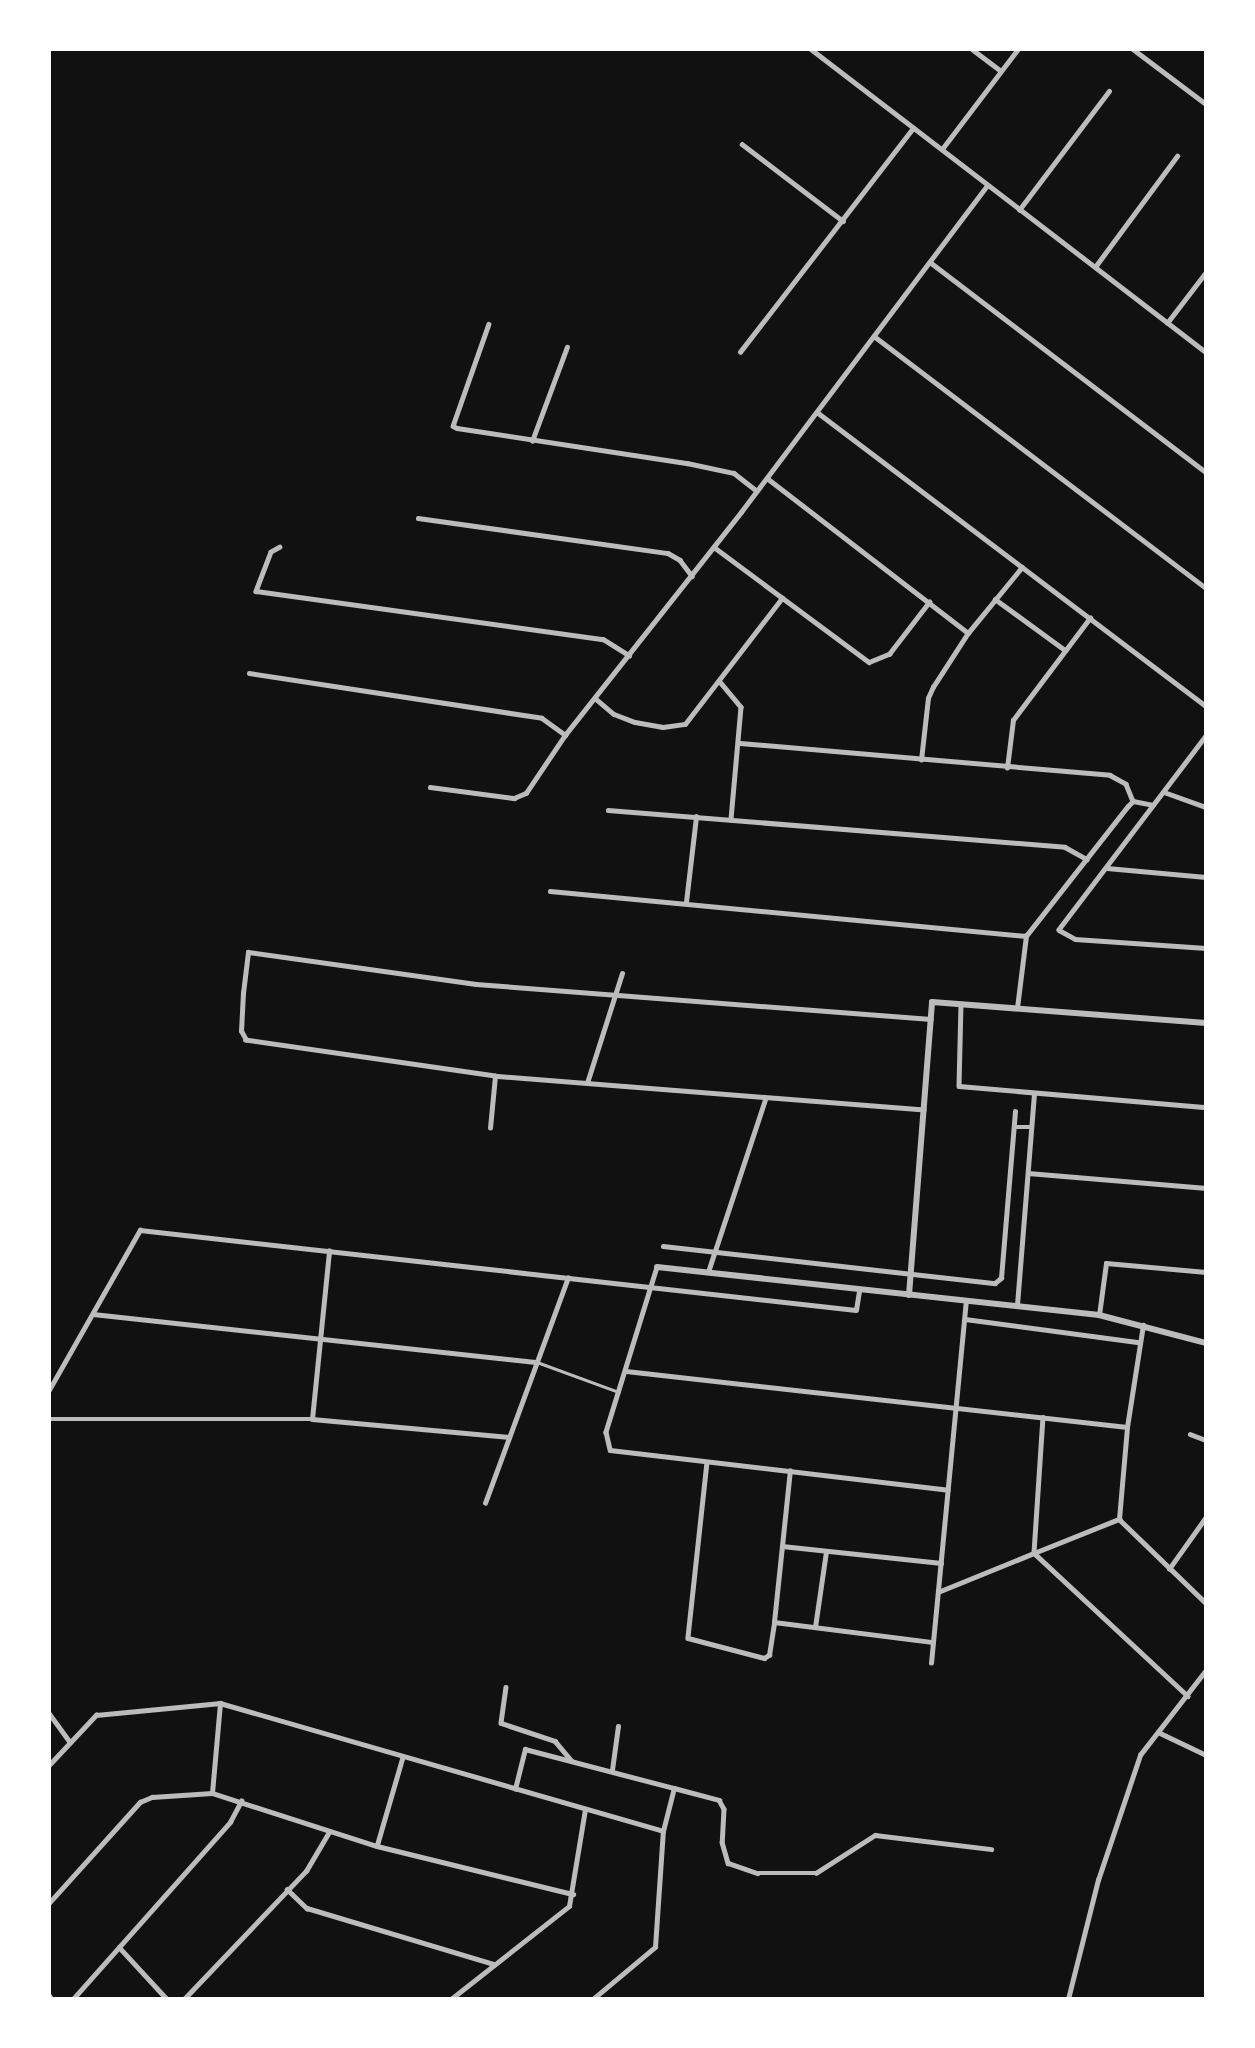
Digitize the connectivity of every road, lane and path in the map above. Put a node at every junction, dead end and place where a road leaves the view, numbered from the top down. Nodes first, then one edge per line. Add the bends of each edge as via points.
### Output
1 (811, 49) edge
2 (972, 49) edge
3 (1018, 49) edge
4 (1133, 49) edge
5 (1001, 71) junction
6 (1109, 91) dead end
7 (1206, 104) edge
8 (912, 128) junction
9 (742, 144) dead end
10 (942, 149) junction
11 (1177, 156) dead end
12 (987, 186) junction
13 (1019, 210) junction
14 (843, 221) junction
15 (930, 262) junction
16 (1095, 267) junction
17 (1206, 272) edge
18 (1167, 323) junction
19 (489, 324) dead end
20 (874, 336) junction
21 (567, 347) dead end
22 (740, 352) dead end
23 (1206, 352) edge
24 (817, 412) junction
25 (532, 441) junction
26 (1206, 472) edge
27 (766, 478) junction
28 (756, 489) junction
29 (418, 518) dead end
30 (281, 547) dead end
31 (714, 547) junction
32 (1022, 567) junction
33 (692, 576) junction
34 (1206, 588) edge
35 (782, 598) junction
36 (995, 598) junction
37 (929, 602) junction
38 (1090, 618) junction
39 (968, 633) junction
40 (1065, 650) junction
41 (629, 655) junction
42 (249, 673) dead end
43 (721, 683) junction
44 (596, 699) junction
45 (1206, 706) edge
46 (565, 735) junction
47 (1206, 736) edge
48 (740, 743) junction
49 (921, 760) junction
50 (1007, 768) junction
51 (430, 788) dead end
52 (1164, 792) junction
53 (1133, 801) junction
54 (1153, 805) junction
55 (1206, 807) edge
56 (608, 810) dead end
57 (696, 817) junction
58 (731, 820) junction
59 (1087, 859) junction
60 (1107, 868) junction
61 (1206, 877) edge
62 (550, 891) dead end
63 (686, 902) junction
64 (1026, 936) junction
65 (1206, 948) edge
66 (622, 974) dead end
67 (616, 997) junction
68 (961, 1004) junction
69 (1017, 1008) junction
70 (931, 1019) junction
71 (1206, 1023) edge
72 (495, 1076) junction
73 (587, 1083) junction
74 (1034, 1094) junction
75 (765, 1100) junction
76 (1206, 1107) edge
77 (924, 1110) junction
78 (1015, 1112) dead end
79 (1015, 1127) junction
80 (1031, 1127) junction
81 (490, 1128) dead end
82 (1028, 1173) junction
83 (1206, 1188) edge
84 (663, 1246) dead end
85 (329, 1251) junction
86 (714, 1255) junction
87 (657, 1267) joint
88 (1206, 1272) edge
89 (708, 1273) junction
90 (911, 1274) junction
91 (569, 1278) junction
92 (651, 1287) junction
93 (859, 1290) junction
94 (909, 1295) junction
95 (967, 1301) junction
96 (1017, 1305) junction
97 (93, 1314) junction
98 (1099, 1315) junction
99 (965, 1319) junction
100 (1143, 1325) junction
101 (320, 1338) junction
102 (1138, 1342) junction
103 (1206, 1343) edge
104 (537, 1362) junction
105 (626, 1371) junction
106 (49, 1390) edge
107 (619, 1392) junction
108 (956, 1408) junction
109 (1043, 1417) junction
110 (49, 1419) edge
111 (312, 1419) junction
112 (1127, 1427) junction
113 (1190, 1434) dead end
114 (509, 1437) junction
115 (1206, 1440) edge
116 (707, 1462) junction
117 (790, 1471) junction
118 (948, 1490) junction
119 (485, 1503) dead end
120 (1206, 1517) edge
121 (1119, 1518) junction
122 (782, 1546) junction
123 (826, 1552) junction
124 (1034, 1553) junction
125 (941, 1563) junction
126 (1169, 1569) junction
127 (938, 1592) junction
128 (1206, 1603) edge
129 (774, 1622) junction
130 (815, 1627) junction
131 (933, 1643) junction
132 (931, 1663) dead end
133 (1206, 1670) edge
134 (506, 1687) dead end
135 (1188, 1696) junction
136 (220, 1703) junction
137 (49, 1713) edge
138 (618, 1726) dead end
139 (1157, 1732) junction
140 (70, 1742) junction
141 (1206, 1755) edge
142 (402, 1759) junction
143 (571, 1761) junction
144 (49, 1765) edge
145 (612, 1770) junction
146 (674, 1788) junction
147 (515, 1789) junction
148 (212, 1793) junction
149 (241, 1801) junction
150 (586, 1809) junction
151 (663, 1831) junction
152 (329, 1832) junction
153 (377, 1846) junction
154 (992, 1849) dead end
155 (287, 1889) junction
156 (573, 1894) junction
157 (50, 1900) edge
158 (119, 1947) junction
159 (495, 1965) junction
160 (73, 1999) edge
161 (167, 1999) edge
162 (184, 1999) edge
163 (451, 1999) edge
164 (593, 1999) edge
165 (1068, 1999) edge

1 - 8 street
2 - 5 street
3 - 5 street
4 - 7 street
5 - 10 street
6 - 13 street
8 - 10 street
8 - 14 street
9 - 14 street
10 - 12 street
11 - 16 street
12 - 13 street
12 - 15 street
13 - 16 street
14 - 22 street
15 - 20 street
15 - 26 street
16 - 18 street
17 - 18 street
18 - 23 street
19 - 25 street via 453,426
20 - 24 street
20 - 34 street
21 - 25 street
24 - 27 street
24 - 32 street
25 - 28 street via 724,471
27 - 28 street
27 - 37 street
28 - 31 street
29 - 33 street via 668,553
30 - 41 street via 271,552 256,591 603,639
31 - 33 street
31 - 35 street
32 - 36 street
32 - 38 street
33 - 41 street
35 - 37 street via 869,662 889,654
35 - 43 street
36 - 39 street
36 - 40 street
37 - 39 street
38 - 40 street
38 - 45 street
39 - 49 street via 928,698
40 - 50 street via 1013,720
41 - 44 street
42 - 46 street via 542,718
43 - 44 street via 692,718 674,727 624,718
43 - 48 street via 741,707
44 - 46 street
46 - 51 street via 521,798
47 - 52 street
48 - 49 street
48 - 58 street
49 - 50 street
50 - 53 street via 1110,775 1126,784
52 - 54 street
52 - 55 street
53 - 54 street
53 - 59 street
54 - 60 street
56 - 57 street
57 - 58 street
57 - 63 street
58 - 59 street via 1065,847
59 - 64 street
60 - 61 street
60 - 65 street via 1069,914 1061,933 1075,939
62 - 63 street
63 - 64 street
64 - 69 street
66 - 67 street
67 - 70 street
67 - 72 street via 464,982 248,952 242,1035 246,1040
67 - 73 street
68 - 69 street
68 - 70 street via 932,1002
68 - 74 street via 958,1085
69 - 71 street
70 - 77 street
72 - 73 street
72 - 81 street
73 - 75 street
74 - 76 street
74 - 80 street
75 - 77 street
75 - 86 street
77 - 90 street
78 - 79 street
79 - 80 street
79 - 90 street via 1000,1280
80 - 82 street
82 - 83 street
82 - 96 street
84 - 86 street
85 - 91 street
85 - 97 street via 140,1230
85 - 101 street
86 - 89 street
86 - 90 street
87 - 89 street
87 - 92 street
88 - 98 street via 1106,1263
89 - 93 street
90 - 94 street
91 - 92 street
91 - 104 street
92 - 93 street via 856,1310
92 - 105 street
93 - 94 street
94 - 95 street
95 - 96 street
95 - 99 street
96 - 98 street
97 - 101 street
97 - 106 street
98 - 100 street
99 - 102 street
99 - 108 street
100 - 102 street
100 - 103 street
101 - 104 street
101 - 111 street
102 - 112 street
104 - 107 lane
104 - 114 street
105 - 107 street
105 - 108 street
107 - 116 street via 606,1446
108 - 109 street
108 - 118 street
109 - 112 street
109 - 124 street
110 - 111 street
111 - 114 street
112 - 121 street
113 - 115 street
114 - 119 street
116 - 117 street
116 - 129 street via 688,1638 766,1657
117 - 118 street
117 - 122 street
118 - 125 street
120 - 126 street
121 - 124 street
121 - 126 street
122 - 123 street
122 - 129 street
123 - 125 street
123 - 130 street
124 - 127 street
124 - 135 street
125 - 127 street
126 - 128 street
127 - 131 street
129 - 130 street
130 - 131 street
131 - 132 street
133 - 135 street
134 - 143 street via 501,1723 555,1741
135 - 139 street
136 - 140 street via 96,1715
136 - 142 street
136 - 148 street
137 - 140 street
138 - 145 street
139 - 141 street
139 - 165 street via 1140,1755 1124,1798
140 - 144 street
142 - 147 street
142 - 153 street
143 - 145 street
143 - 147 street via 525,1749
145 - 146 street
146 - 151 street
146 - 154 street via 719,1800 724,1809 722,1842 728,1863 757,1873 816,1873 875,1836
147 - 150 street
148 - 149 street
148 - 157 street via 140,1802
149 - 152 street
149 - 158 street via 230,1822
150 - 151 street
150 - 156 street
151 - 164 street via 655,1947
152 - 153 street
152 - 155 street via 306,1871
153 - 156 street
155 - 159 street via 307,1908
155 - 162 street
156 - 159 street via 556,1919
158 - 160 street
158 - 161 street
159 - 163 street

